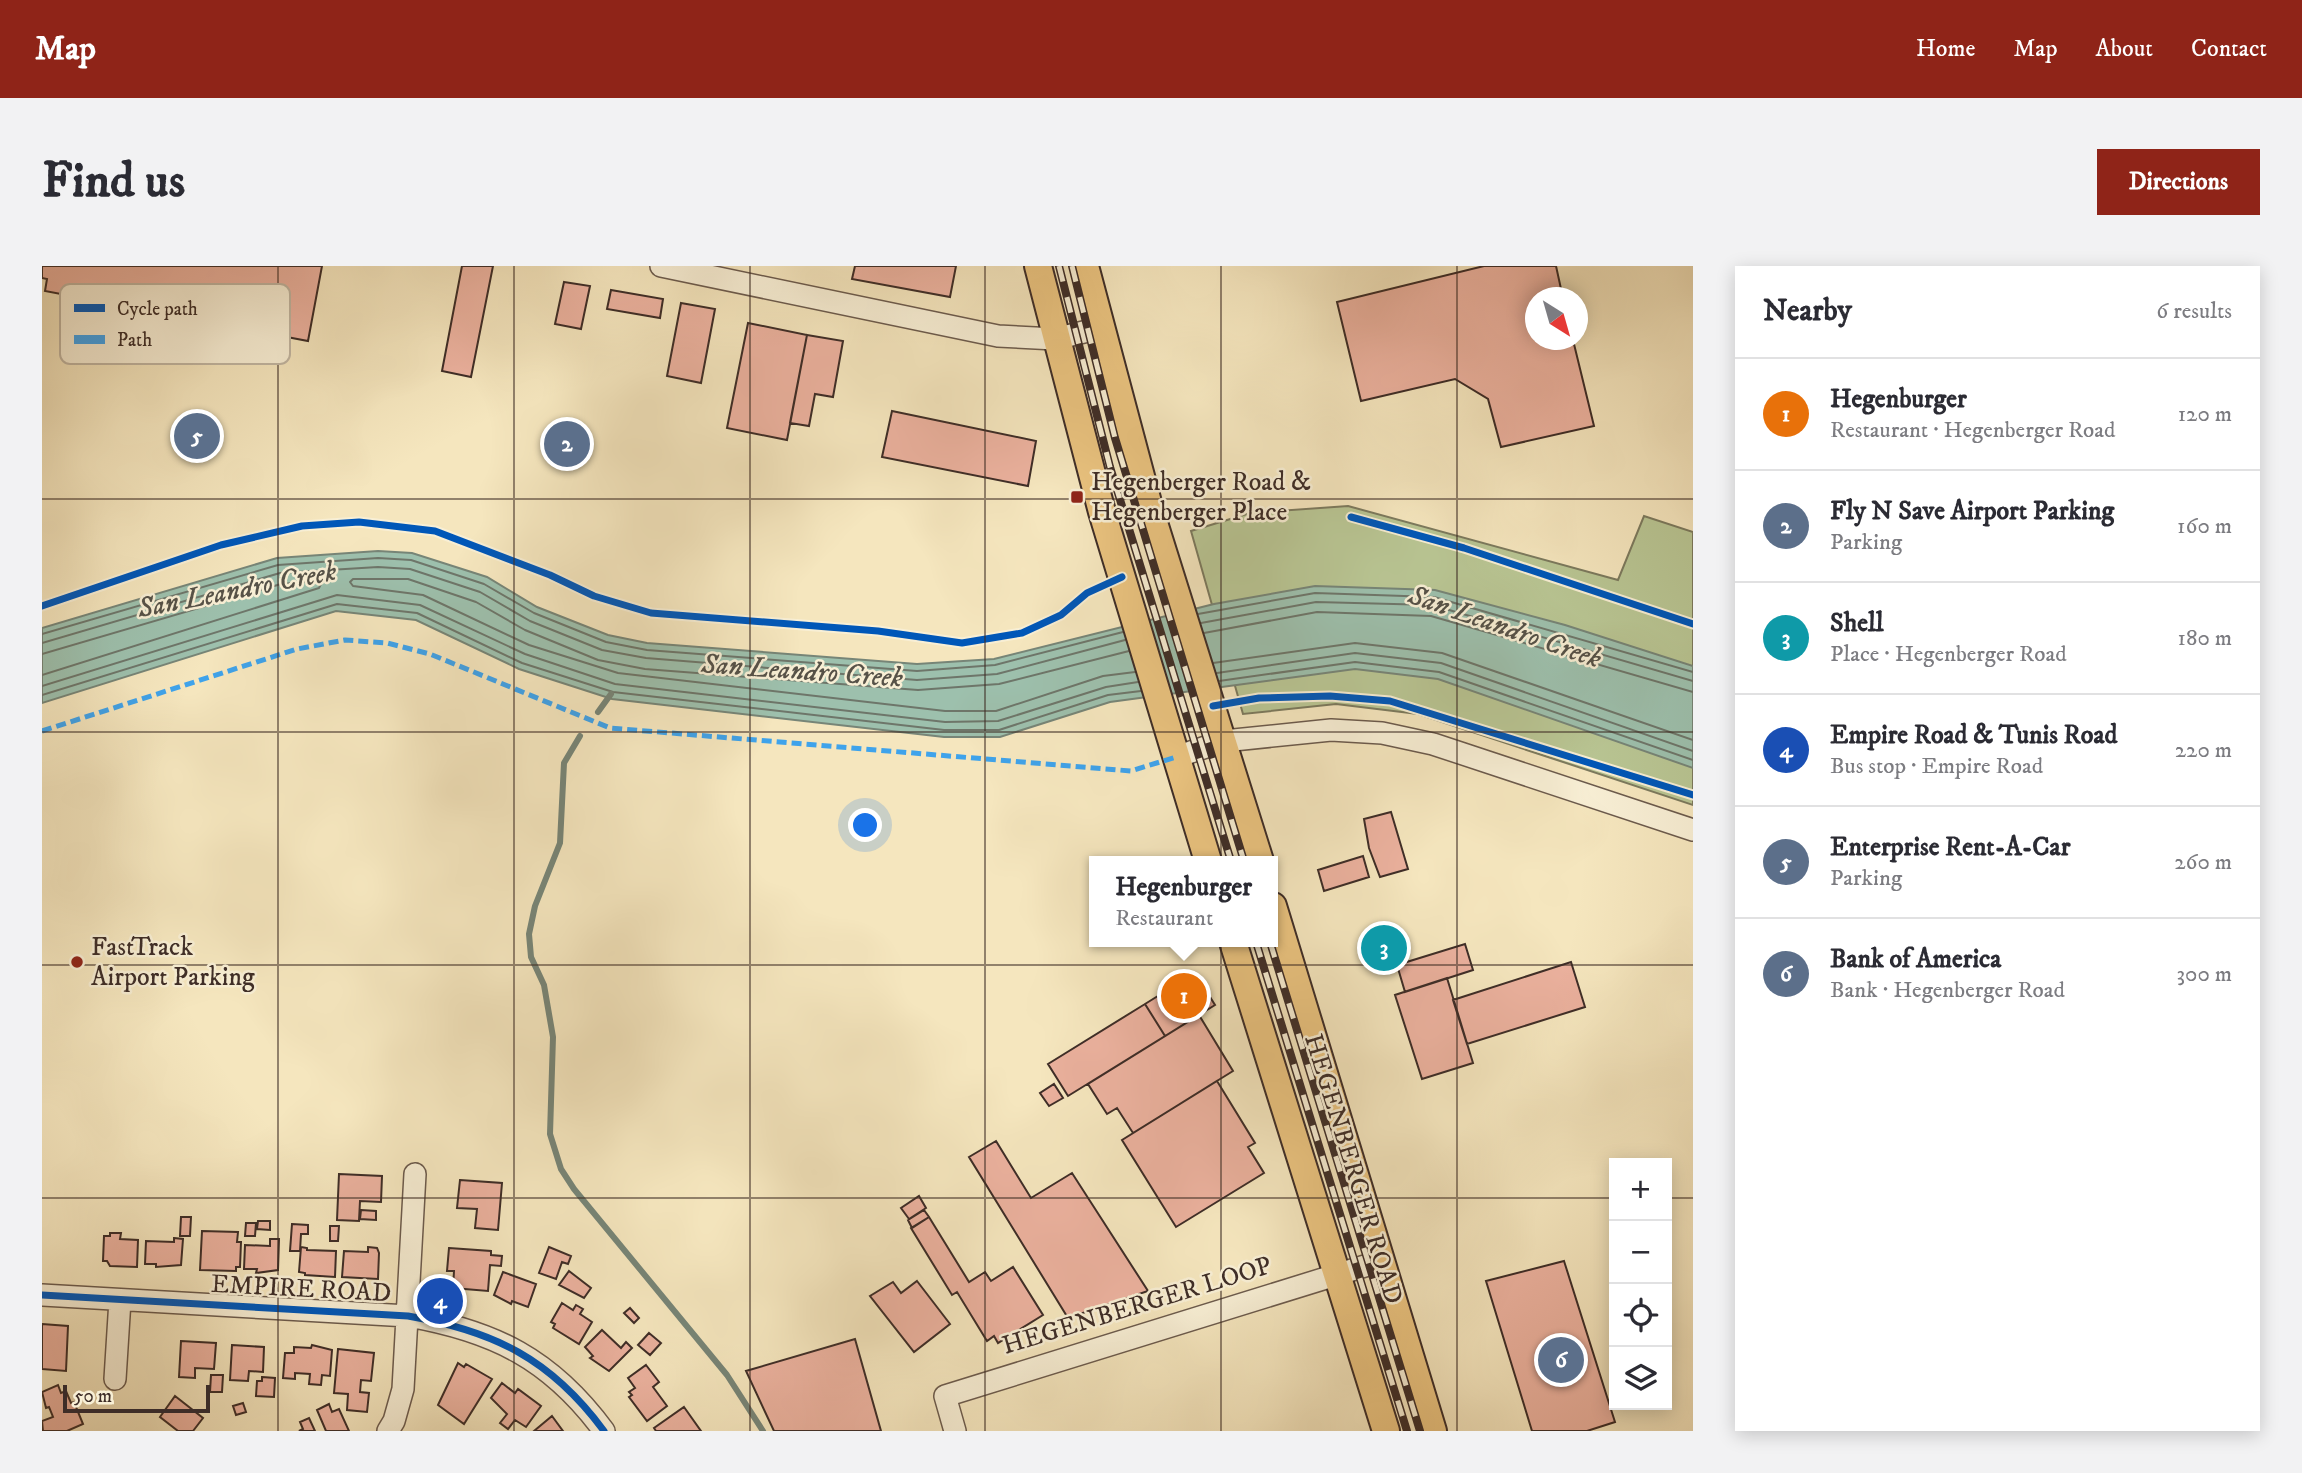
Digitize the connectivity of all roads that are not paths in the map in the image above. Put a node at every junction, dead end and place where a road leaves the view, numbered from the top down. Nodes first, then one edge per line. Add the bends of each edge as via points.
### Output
1 (661, 266) edge
2 (1038, 266) edge
3 (1085, 266) edge
4 (1100, 328) junction
5 (1055, 339) junction
6 (1224, 741) junction
7 (1177, 757) junction
8 (1693, 830) edge
9 (1207, 856) edge
10 (1258, 856) edge
11 (1278, 922) edge
12 (1235, 947) edge
13 (415, 1174) dead end
14 (1381, 1261) junction
15 (1334, 1274) junction
16 (42, 1295) edge
17 (120, 1300) junction
18 (408, 1316) junction
19 (115, 1379) dead end
20 (388, 1431) edge
21 (604, 1431) edge
22 (955, 1431) edge
23 (1386, 1431) edge
24 (1433, 1431) edge

1 - 5 street via 998,336
2 - 5 main road
3 - 4 main road
4 - 5 street
4 - 6 main road via 1150,510
5 - 7 main road
6 - 7 street
6 - 8 street via 1331,730 1382,733 1433,744
6 - 10 main road
7 - 9 main road
11 - 14 main road, HEGENBERGER ROAD
12 - 15 main road, HEGENBERGER ROAD
13 - 18 street
14 - 15 street, HEGENBERGER LOOP
14 - 24 main road, HEGENBERGER ROAD
15 - 22 street, HEGENBERGER LOOP via 945,1396
15 - 23 main road, HEGENBERGER ROAD
16 - 17 street, EMPIRE ROAD
17 - 18 street, EMPIRE ROAD
17 - 19 street
18 - 20 street via 403,1389
18 - 21 street, EMPIRE ROAD via 460,1325 512,1347 553,1376

